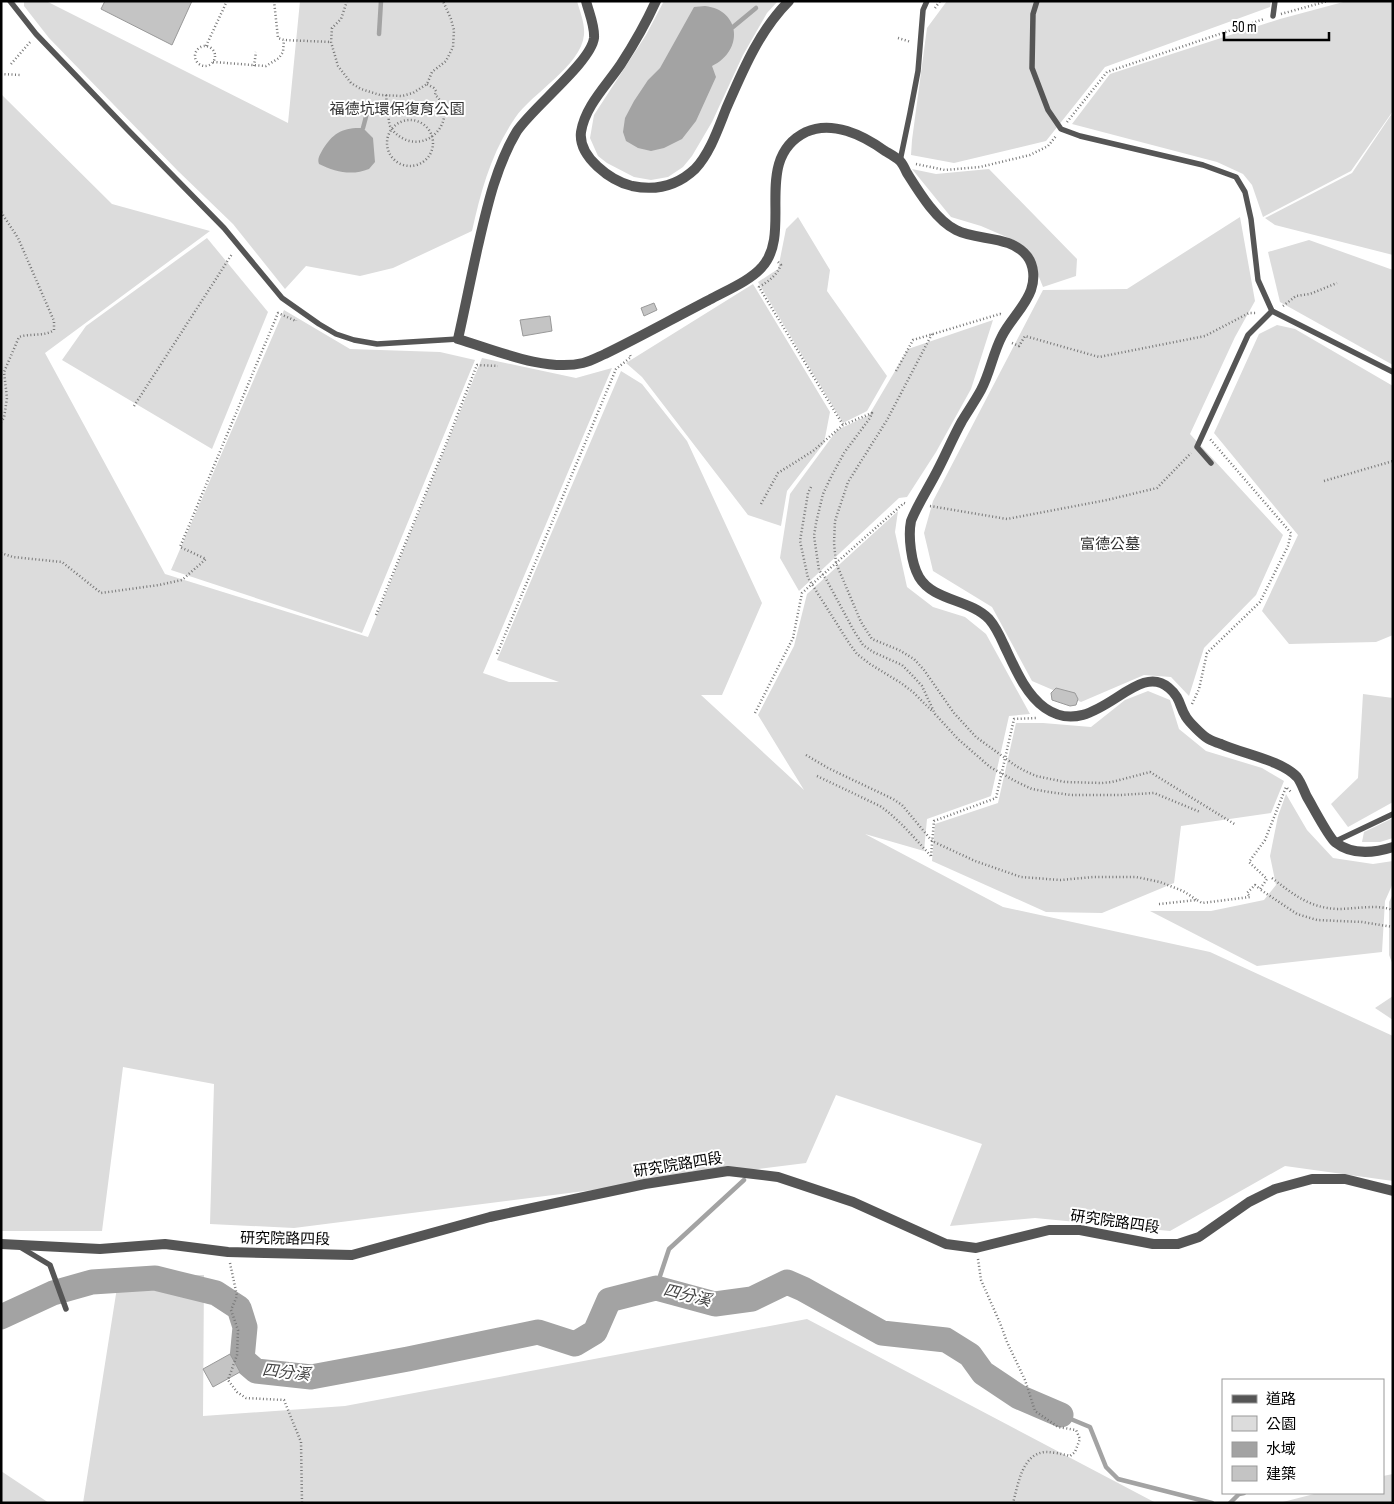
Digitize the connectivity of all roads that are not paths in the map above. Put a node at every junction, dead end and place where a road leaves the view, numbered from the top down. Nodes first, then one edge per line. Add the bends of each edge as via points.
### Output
1 (10, 1) edge
2 (586, 1) edge
3 (656, 1) edge
4 (789, 1) edge
5 (927, 1) edge
6 (1037, 1) edge
7 (1275, 1) edge
8 (1273, 16) road end
9 (900, 161) junction
10 (1272, 311) junction
11 (458, 339) junction
12 (1393, 372) edge
13 (1211, 463) dead end
14 (1393, 814) edge
15 (1334, 842) junction
16 (1393, 847) edge
17 (1393, 1191) edge
18 (1, 1244) edge
19 (16, 1245) junction
20 (66, 1308) dead end

1 - 11 lane via 36,34 224,228 282,298 300,312 336,334 377,344
2 - 11 street via 594,31 592,46 581,62 530,114 504,157 484,221
3 - 4 street via 591,107 581,134 586,153 602,171 628,185 644,189 675,184 696,167 714,137 753,50
5 - 9 lane via 923,10 915,88
6 - 10 lane via 1033,14 1032,68 1048,110 1062,129 1203,165 1236,177 1245,192 1251,219 1258,280
7 - 8 lane
9 - 11 street via 878,145 838,128 806,132 793,141 777,168 775,228 770,254 761,269 728,290 584,363 566,365 532,361
9 - 15 street via 917,189 946,224 971,236 1015,246 1026,254 1034,278 1024,303 1001,337 984,384 911,521 910,539 919,577 933,591 973,608 989,619 1027,689 1052,713 1064,717 1085,715 1126,690 1146,683 1157,682 1167,686 1178,697 1186,717 1207,738 1275,763 1297,777
10 - 12 lane
10 - 13 lane via 1248,335 1197,447
14 - 15 lane
15 - 16 street via 1365,852
17 - 19 street, 研究院路四段 via 1345,1179 1312,1178 1275,1189 1249,1202 1199,1237 1178,1244 1153,1244 1080,1230 1049,1230 976,1248 946,1244 853,1202 778,1177 728,1171 645,1184 490,1217 352,1255 228,1252 165,1244 100,1249
18 - 19 street, 研究院路四段
19 - 20 lane via 50,1265

